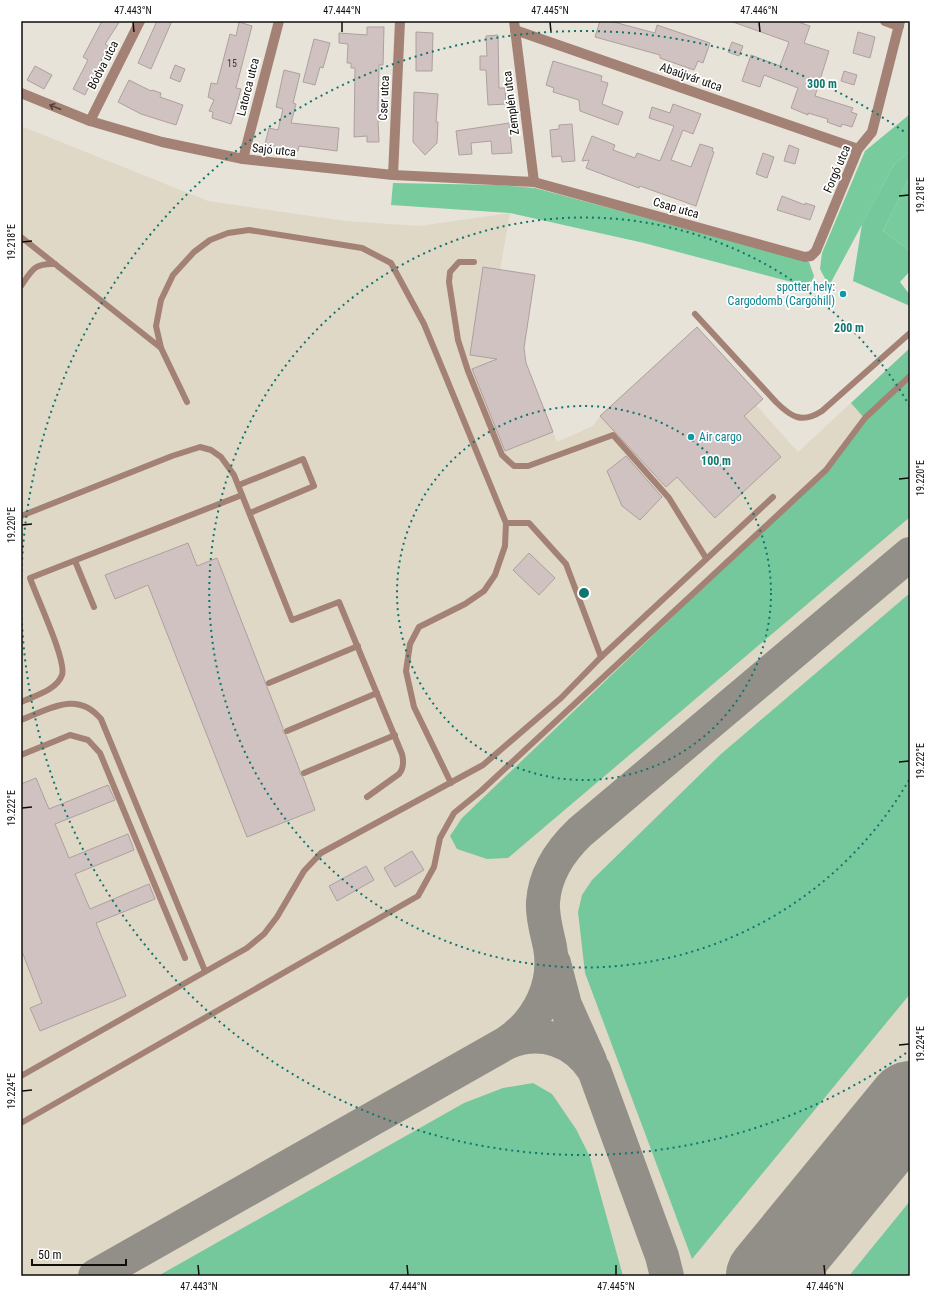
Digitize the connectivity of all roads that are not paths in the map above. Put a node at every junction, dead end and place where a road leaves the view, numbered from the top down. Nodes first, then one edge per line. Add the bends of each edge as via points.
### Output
1 (140, 21) edge
2 (278, 21) edge
3 (400, 21) edge
4 (885, 21) edge
5 (900, 23) edge
6 (514, 25) edge
7 (21, 93) edge
8 (90, 121) junction
9 (858, 149) junction
10 (243, 159) junction
11 (393, 175) junction
12 (534, 182) junction
13 (21, 237) edge
14 (811, 256) joint
15 (474, 262) dead end
16 (55, 264) junction
17 (21, 286) edge
18 (695, 314) dead end
19 (910, 333) edge
20 (161, 348) junction
21 (910, 376) edge
22 (187, 402) dead end
23 (239, 485) junction
24 (242, 495) junction
25 (773, 497) dead end
26 (250, 513) junction
27 (21, 516) edge
28 (506, 523) junction
29 (706, 558) junction
30 (75, 561) junction
31 (94, 607) dead end
32 (358, 646) junction
33 (601, 657) junction
34 (269, 683) dead end
35 (377, 693) junction
36 (21, 702) edge
37 (21, 720) edge
38 (287, 731) dead end
39 (395, 735) junction
40 (21, 755) edge
41 (304, 773) dead end
42 (451, 783) junction
43 (367, 798) dead end
44 (185, 958) dead end
45 (206, 971) junction
46 (21, 1076) edge
47 (21, 1123) edge

1 - 8 street, Bódva utca
2 - 10 street, Latorca utca
3 - 11 street, Cser utca
4 - 5 street
5 - 9 street, Forgó utca via 875,124 872,132
6 - 9 street, Abaújvár utca
6 - 12 street, Zemplén utca
8 -> 7 street, Sajó utca
8 - 10 street, Sajó utca via 162,142
9 - 14 street, Forgó utca via 816,251
10 - 11 street, Sajó utca
11 - 12 street, Sajó utca
12 - 14 street, Csap utca via 805,257
13 - 16 lane
15 - 29 lane via 459,262 450,272 449,282 458,340 502,455 514,466 528,466 613,435 670,498
16 - 17 lane via 42,264 34,268
16 - 20 lane
18 - 19 lane via 776,402 787,413 796,417 814,416 822,411
20 - 22 lane
20 - 28 lane via 156,326 161,300 173,275 194,252 210,240 228,233 250,230 362,248 391,263 424,324
21 - 47 lane via 865,418 826,470 481,791 454,813 440,838 434,867 418,896
23 - 24 lane
23 - 26 lane via 303,459 314,486
23 - 27 lane via 221,458 211,450 200,447
24 - 26 lane
24 - 30 lane
25 - 29 lane
26 - 32 lane via 292,620 340,602
28 - 33 lane via 529,523 566,564
28 - 42 lane via 505,546 494,575 484,591 465,604 420,627 410,644 406,672 414,707
29 - 33 lane
30 - 31 lane
30 - 36 lane via 30,578 60,655 62,675 56,684 47,690
32 - 34 lane
32 - 35 lane
33 - 42 lane via 508,746 483,765
35 - 38 lane
35 - 39 lane
37 - 45 lane via 71,703 88,706 101,719
39 - 41 lane
39 - 43 lane via 402,754 402,769
40 - 44 lane via 70,735 88,740 100,753
42 - 45 lane via 321,853 304,871 264,934 247,948
45 - 46 lane

